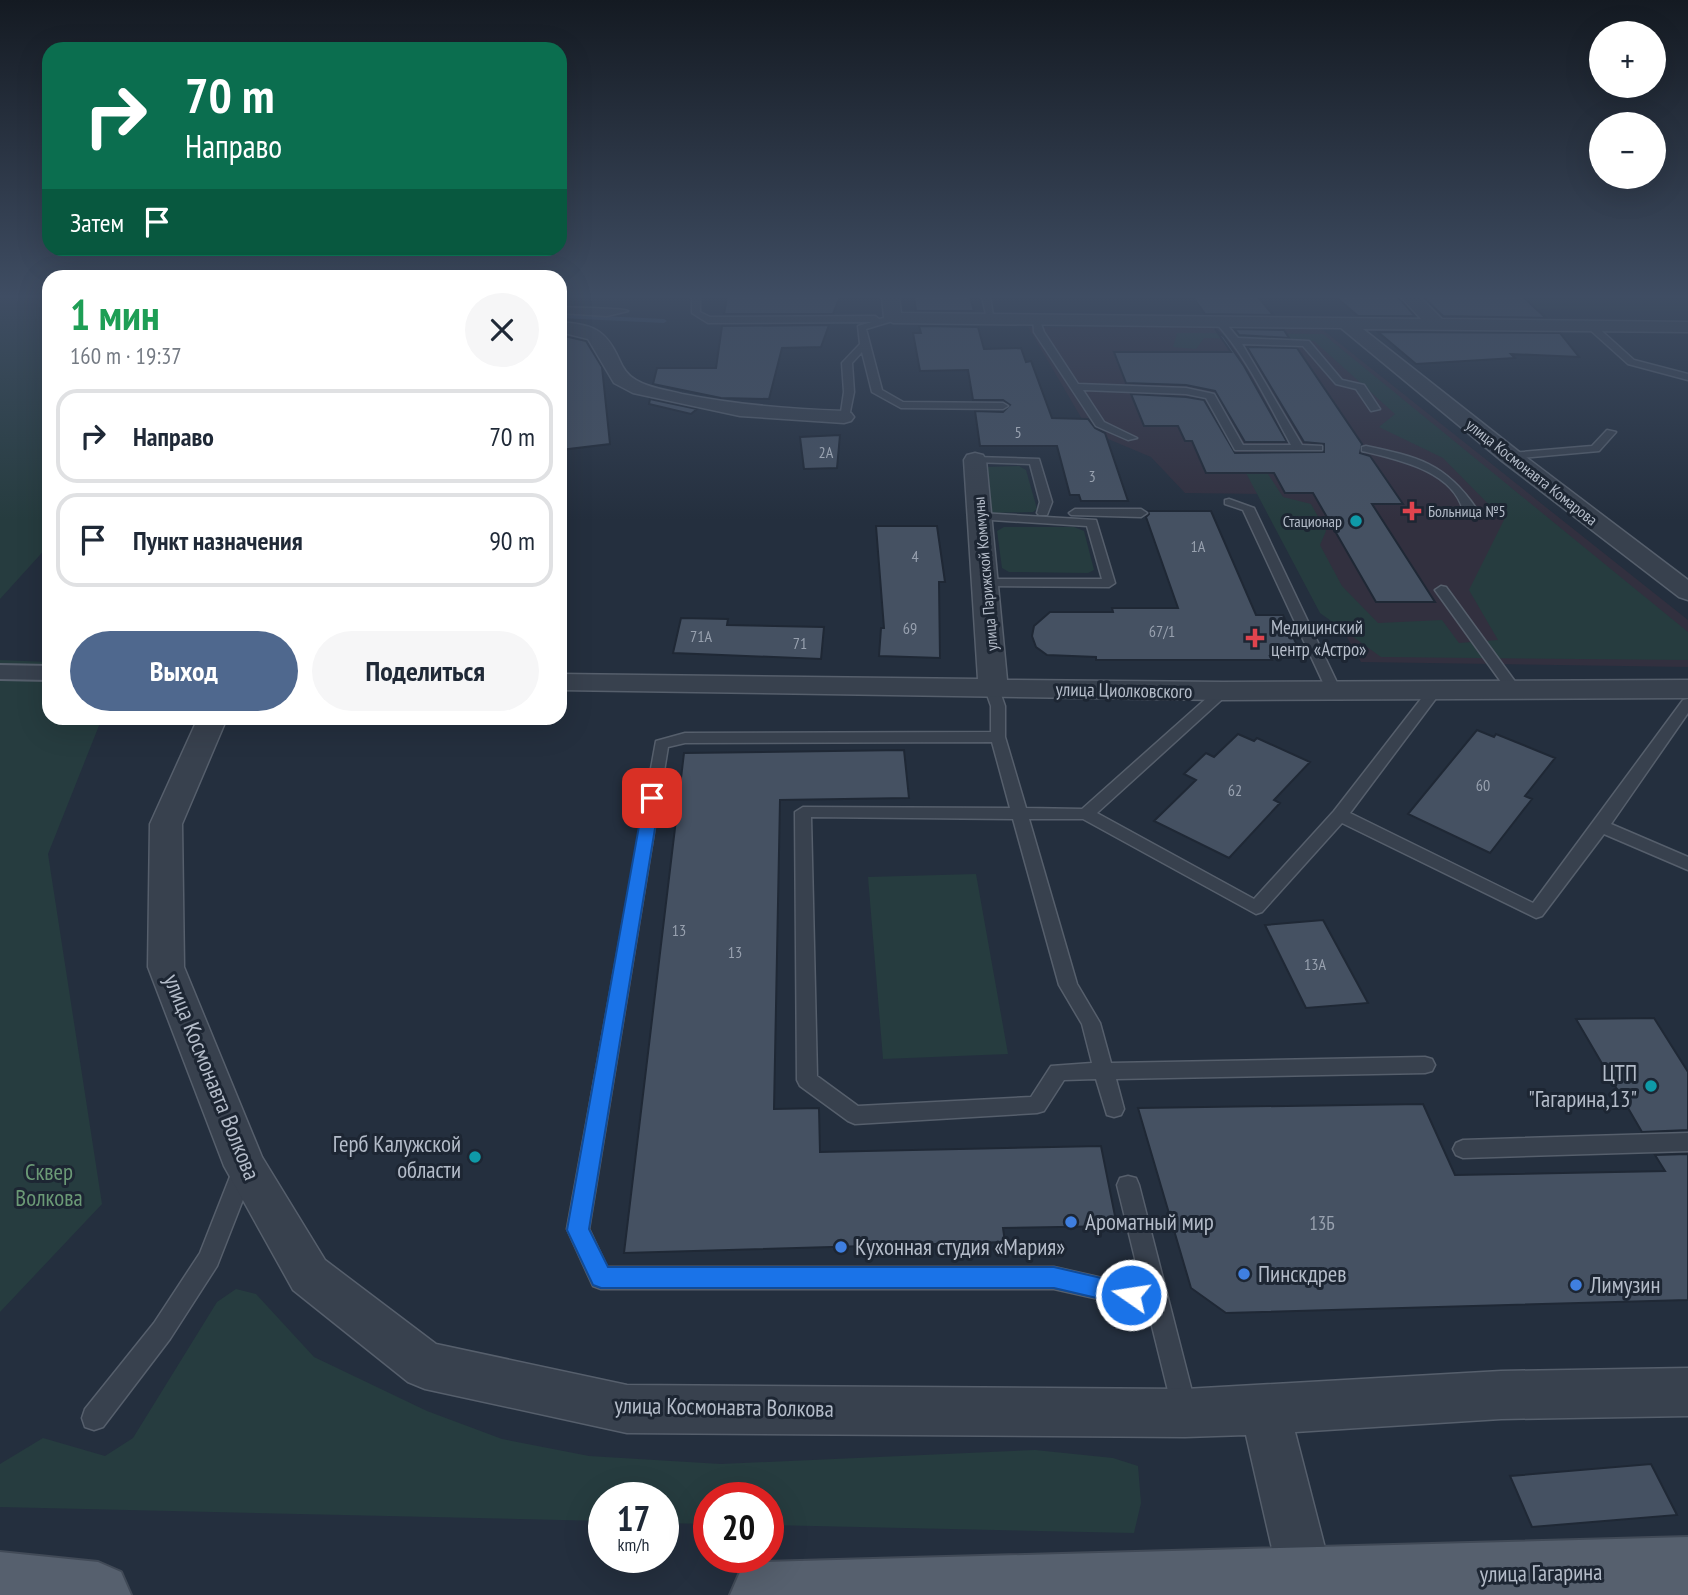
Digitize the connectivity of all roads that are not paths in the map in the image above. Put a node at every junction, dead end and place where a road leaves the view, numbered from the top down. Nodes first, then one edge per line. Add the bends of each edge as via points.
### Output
1 (615, 371) edge
2 (848, 371) edge
3 (871, 371) edge
4 (1066, 371) edge
5 (1254, 371) edge
6 (1330, 371) edge
7 (1405, 371) edge
8 (1666, 371) edge
9 (1688, 377) edge
10 (1076, 387) junction
11 (1003, 407) dead end
12 (1375, 409) dead end
13 (844, 416) joint
14 (1611, 432) dead end
15 (1132, 438) dead end
16 (1298, 448) junction
17 (1318, 448) dead end
18 (1366, 449) dead end
19 (1510, 456) junction
20 (975, 460) joint
21 (1229, 502) dead end
22 (1043, 513) junction
23 (1140, 513) dead end
24 (1468, 513) dead end
25 (980, 517) junction
26 (1025, 518) junction
27 (987, 583) junction
28 (1441, 590) dead end
29 (1688, 592) edge
30 (0, 672) edge
31 (42, 673) edge
32 (567, 682) edge
33 (992, 689) junction
34 (1436, 689) junction
35 (1688, 689) edge
36 (1514, 690) junction
37 (1223, 691) junction
38 (1334, 691) junction
39 (1688, 703) edge
40 (209, 725) edge
41 (998, 737) junction
42 (1021, 814) junction
43 (1086, 814) junction
44 (1340, 815) junction
45 (1601, 826) junction
46 (1688, 864) edge
47 (1425, 1065) dead end
48 (1103, 1072) junction
49 (1114, 1109) dead end
50 (1688, 1142) edge
51 (1463, 1149) dead end
52 (245, 1166) junction
53 (1128, 1185) dead end
54 (1157, 1301) junction
55 (1688, 1392) edge
56 (1265, 1410) junction
57 (1185, 1413) junction
58 (94, 1418) dead end
59 (1688, 1570) edge
60 (1283, 1581) junction
61 (0, 1585) edge
62 (98, 1595) edge
63 (764, 1595) edge
64 (1167, 1595) edge

1 - 13 street via 626,383 719,408
2 - 13 lane
3 - 11 lane via 877,393 901,405
4 - 10 lane
5 - 16 lane
6 - 12 lane via 1339,382 1360,387
7 - 19 street, улица Космонавта Комарова
8 - 9 lane
10 - 15 lane via 1100,424
10 - 16 lane via 1209,396 1239,448
14 - 19 lane via 1595,449
16 - 17 lane
18 - 24 lane via 1398,455 1437,473 1454,485 1470,508
19 - 29 street, улица Космонавта Комарова
20 - 22 lane via 1035,461 1046,502
20 - 25 street, улица Парижской Коммуны
21 - 38 lane via 1248,508
22 - 23 lane
22 - 26 lane
25 - 26 lane
25 - 27 street, улица Парижской Коммуны
26 - 27 lane via 1092,523 1109,583
27 - 33 street, улица Парижской Коммуны
28 - 36 lane
30 - 31 street
32 - 33 street, улица Циолковского
33 - 37 street, улица Циолковского
33 - 41 lane via 998,706
34 - 36 street, улица Циолковского
34 - 38 street, улица Циолковского
34 - 44 lane
35 - 36 street, улица Циолковского
37 - 38 street, улица Циолковского
37 - 43 lane
39 - 45 lane
40 - 52 street, улица Космонавта Волкова via 166,824 166,967
41 - 42 lane
41 - 54 lane via 685,738 661,744 578,1230 601,1278 1054,1278
42 - 43 lane
42 - 48 lane via 1068,985 1091,1023
42 - 48 lane via 803,812 807,1080 855,1115 1037,1105 1058,1072
43 - 44 lane via 1256,908
44 - 45 lane via 1536,912
45 - 46 lane
47 - 48 lane
48 - 49 lane
50 - 51 lane
52 - 57 street, улица Космонавта Волкова via 309,1275 425,1365 626,1409
52 - 58 lane via 209,1259 162,1331
53 - 54 lane
54 - 57 lane
55 - 56 street, улица Космонавта Волкова via 1501,1395
56 - 57 street, улица Космонавта Волкова
56 - 60 street
59 - 60 main road, улица Гагарина
60 - 63 main road, улица Гагарина
60 - 64 main road
61 - 62 main road

